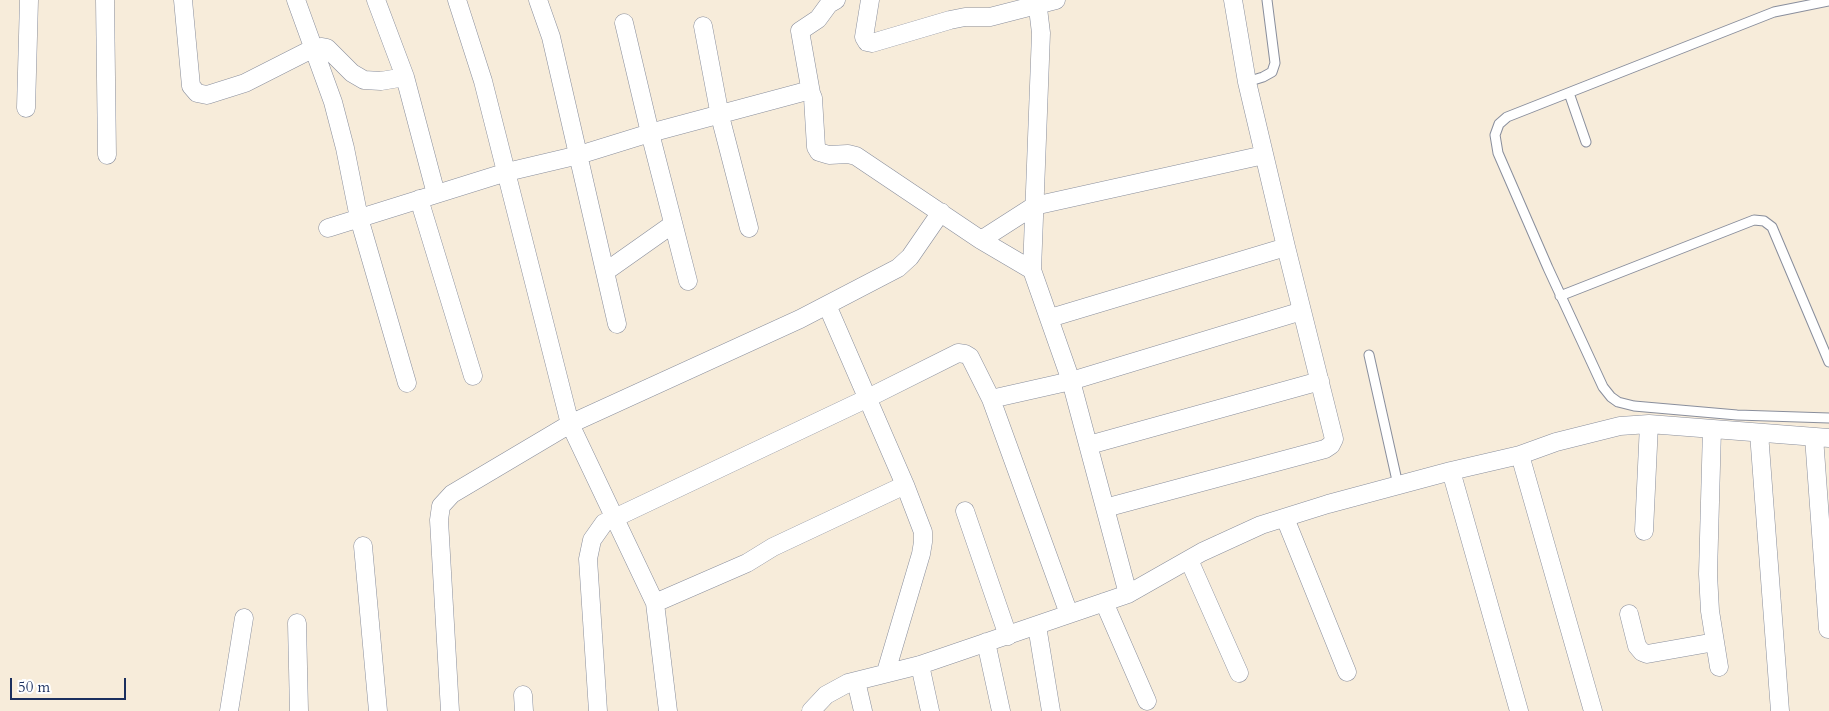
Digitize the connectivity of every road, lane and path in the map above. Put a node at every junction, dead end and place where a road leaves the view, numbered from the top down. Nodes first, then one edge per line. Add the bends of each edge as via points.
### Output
1 (29, 0) edge
2 (105, 0) edge
3 (183, 0) edge
4 (296, 0) edge
5 (376, 0) edge
6 (458, 0) edge
7 (538, 0) edge
8 (836, 0) edge
9 (870, 0) edge
10 (1056, 0) edge
11 (1232, 0) edge
12 (1267, 0) edge
13 (1829, 1) edge
14 (1037, 3) edge
15 (624, 23) dead end
16 (703, 26) dead end
17 (314, 48) junction
18 (405, 77) junction
19 (1247, 82) junction
20 (810, 93) junction
21 (1568, 93) junction
22 (26, 108) dead end
23 (720, 116) junction
24 (650, 134) junction
25 (1586, 142) dead end
26 (106, 155) dead end
27 (579, 155) junction
28 (1264, 156) junction
29 (507, 172) junction
30 (436, 194) junction
31 (419, 199) junction
32 (1034, 206) junction
33 (941, 212) junction
34 (359, 218) junction
35 (673, 224) junction
36 (328, 228) dead end
37 (749, 228) dead end
38 (982, 240) junction
39 (1286, 247) junction
40 (1032, 270) junction
41 (605, 272) junction
42 (688, 281) dead end
43 (1560, 296) junction
44 (827, 305) junction
45 (1302, 311) junction
46 (1050, 318) junction
47 (617, 324) dead end
48 (1369, 355) dead end
49 (1829, 362) edge
50 (473, 376) dead end
51 (1071, 381) junction
52 (1320, 381) junction
53 (407, 383) dead end
54 (868, 398) junction
55 (991, 399) junction
56 (1829, 418) edge
57 (570, 424) junction
58 (1649, 424) junction
59 (1712, 429) junction
60 (1760, 433) junction
61 (1821, 438) edge
62 (1089, 445) junction
63 (1520, 455) junction
64 (1451, 471) junction
65 (905, 485) junction
66 (1398, 485) junction
67 (1105, 508) junction
68 (965, 511) dead end
69 (615, 518) junction
70 (1285, 518) junction
71 (1644, 530) dead end
72 (363, 546) dead end
73 (1189, 560) junction
74 (1128, 594) junction
75 (1104, 602) junction
76 (656, 603) junction
77 (1069, 614) junction
78 (1629, 614) dead end
79 (244, 618) dead end
80 (297, 623) dead end
81 (1037, 626) junction
82 (1828, 629) edge
83 (1008, 636) junction
84 (986, 642) junction
85 (1715, 642) junction
86 (920, 665) junction
87 (1719, 667) dead end
88 (886, 672) junction
89 (1347, 672) dead end
90 (1239, 673) dead end
91 (856, 681) junction
92 (1147, 701) dead end
93 (229, 711) edge
94 (299, 711) edge
95 (378, 711) edge
96 (450, 711) edge
97 (598, 711) edge
98 (668, 711) edge
99 (811, 711) edge
100 (863, 711) edge
101 (930, 711) edge
102 (1001, 711) edge
103 (1051, 711) edge
104 (1519, 711) edge
105 (1593, 711) edge
106 (1780, 711) edge

1 - 22 street
2 - 26 street
3 - 17 street via 191,86 197,93 207,95 245,83
4 - 17 street
5 - 18 street
6 - 29 street
7 - 27 street via 551,37
8 - 20 street via 829,4 818,20 800,31
9 - 14 street via 864,37 872,43 950,20 990,17
10 - 14 street
11 - 19 street
12 - 19 lane via 1275,63 1272,72
13 - 21 lane via 1774,12
14 - 32 street via 1041,32
15 - 24 street
16 - 23 street
17 - 18 street via 327,48 352,73 364,80
17 - 34 street via 343,139
18 - 30 street
19 - 28 street
20 - 23 street via 803,92
20 - 33 street via 819,152 856,156
21 - 25 lane
21 - 43 lane via 1507,116 1495,135 1498,153
23 - 24 street
23 - 37 street
24 - 27 street
24 - 35 street
27 - 29 street
27 - 41 street
28 - 32 street
28 - 39 street
29 - 30 street
29 - 57 street
30 - 31 street
31 - 34 street
31 - 50 street
32 - 38 street
32 - 40 street
33 - 38 street
33 - 44 street via 910,257 898,268
34 - 36 street
34 - 53 street
35 - 41 street
35 - 42 street
38 - 40 street
39 - 45 street
39 - 46 street
40 - 46 street
41 - 47 street
43 - 49 lane via 1754,220 1764,221 1772,227
43 - 56 lane via 1603,387 1618,402 1738,415
44 - 54 street
44 - 57 street
45 - 51 street
45 - 52 street
46 - 51 street
48 - 66 lane
51 - 55 street
51 - 62 street
52 - 62 street
52 - 67 street via 1334,439 1325,449
54 - 55 street via 958,353 970,357
54 - 65 street
54 - 69 street
55 - 77 street
57 - 69 street
57 - 96 street via 452,494 441,506 439,520
58 - 59 street
58 - 63 street via 1620,426
58 - 71 street
59 - 60 street
59 - 85 street via 1708,565
60 - 61 street
60 - 106 street
61 - 82 street
62 - 67 street
63 - 64 street
63 - 105 street
64 - 66 street
64 - 104 street
65 - 76 street via 773,547 747,563
65 - 88 street via 923,532 923,542
66 - 70 street
67 - 74 street
68 - 83 street
69 - 76 street
69 - 97 street via 604,523 592,540 588,559
70 - 73 street via 1261,525
70 - 89 street
72 - 95 street
73 - 74 street
73 - 90 street
74 - 75 street
75 - 77 street
75 - 92 street
76 - 98 street
77 - 81 street
78 - 85 street via 1637,646 1647,654
79 - 93 street
80 - 94 street
81 - 83 street
81 - 103 street
83 - 84 street
84 - 86 street
84 - 102 street
85 - 87 street
86 - 88 street
86 - 101 street
88 - 91 street
91 - 99 street via 826,695
91 - 100 street

